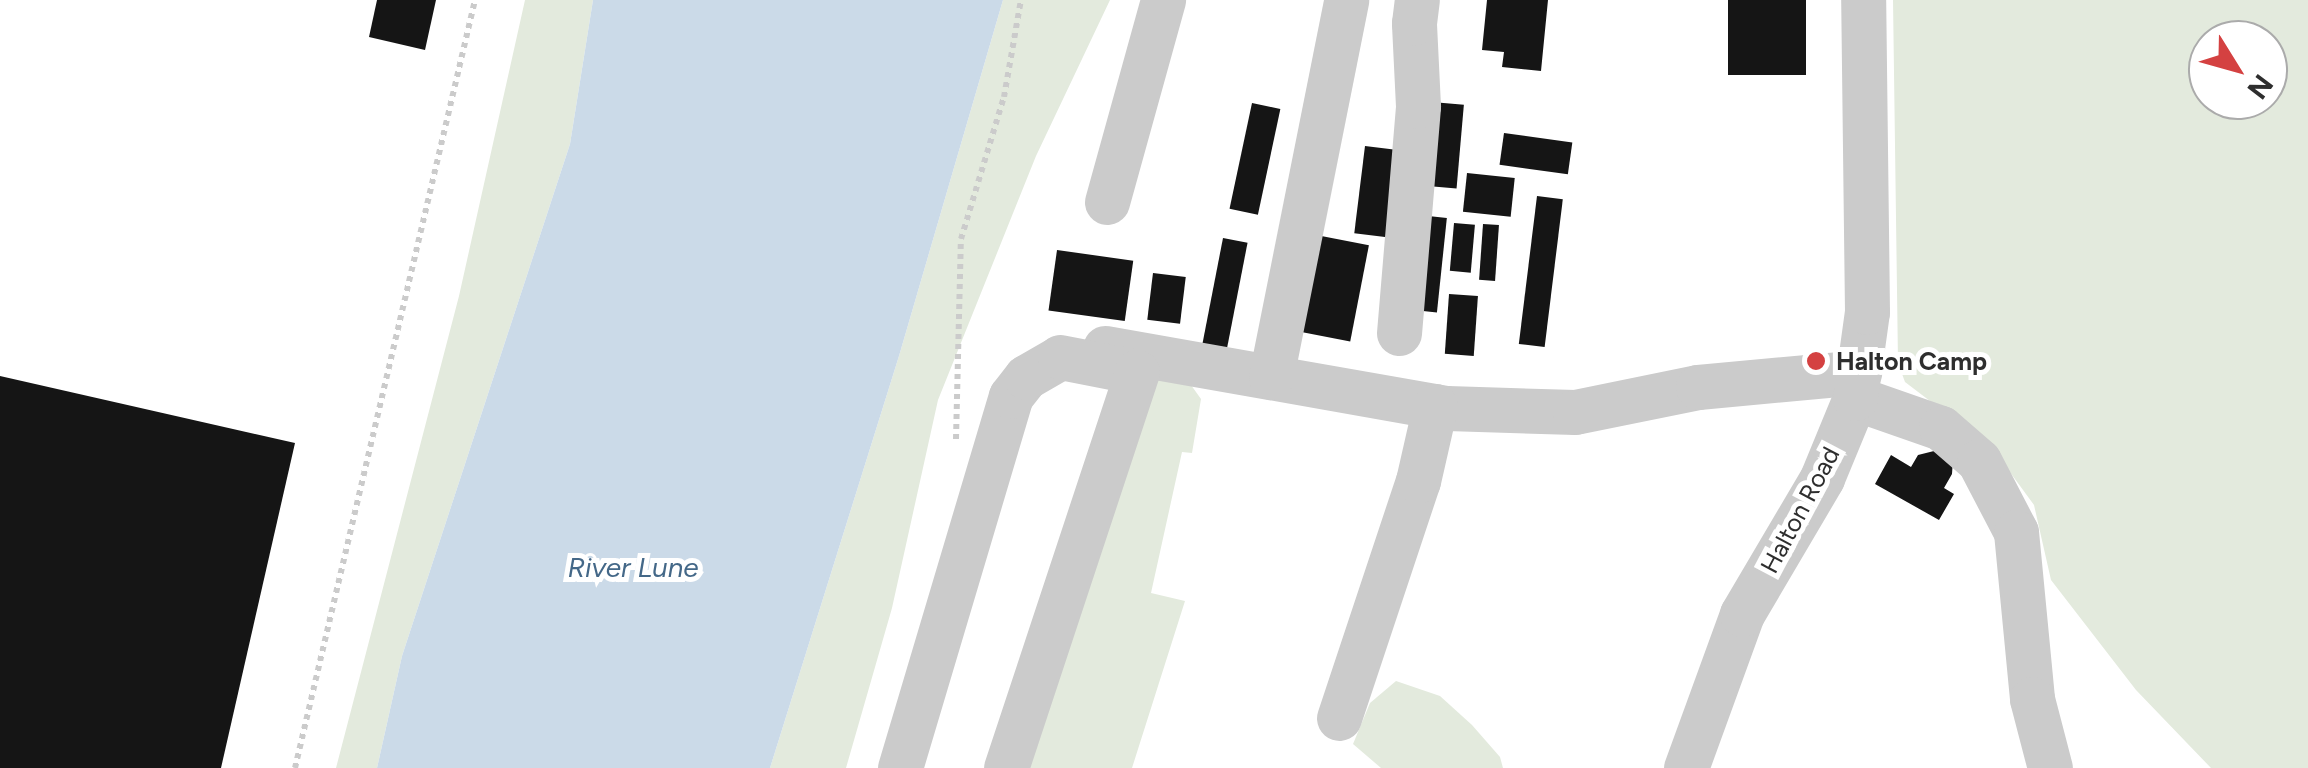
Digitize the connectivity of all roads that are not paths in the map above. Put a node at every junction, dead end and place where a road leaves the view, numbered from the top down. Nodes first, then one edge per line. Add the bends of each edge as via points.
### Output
1 (1163, 0) edge
2 (1346, 0) edge
3 (1418, 0) edge
4 (1862, 0) edge
5 (1106, 202) dead end
6 (1399, 333) dead end
7 (1034, 336) dead end
8 (1272, 378) junction
9 (1857, 385) junction
10 (1435, 406) junction
11 (1339, 718) dead end
12 (900, 768) edge
13 (1006, 768) edge
14 (1686, 768) edge
15 (2050, 768) edge

1 - 5 street
2 - 8 street
3 - 6 street via 1418,106
4 - 9 street, Halton Road via 1867,312
7 - 8 street
8 - 10 street
9 - 10 street via 1698,388 1574,412
9 - 14 street, Halton Road via 1822,478 1742,614
9 - 15 street via 1941,428 1979,461 2016,532 2032,699
10 - 11 street via 1418,481
12 - 13 street via 1011,396 1026,377 1060,357 1137,372

